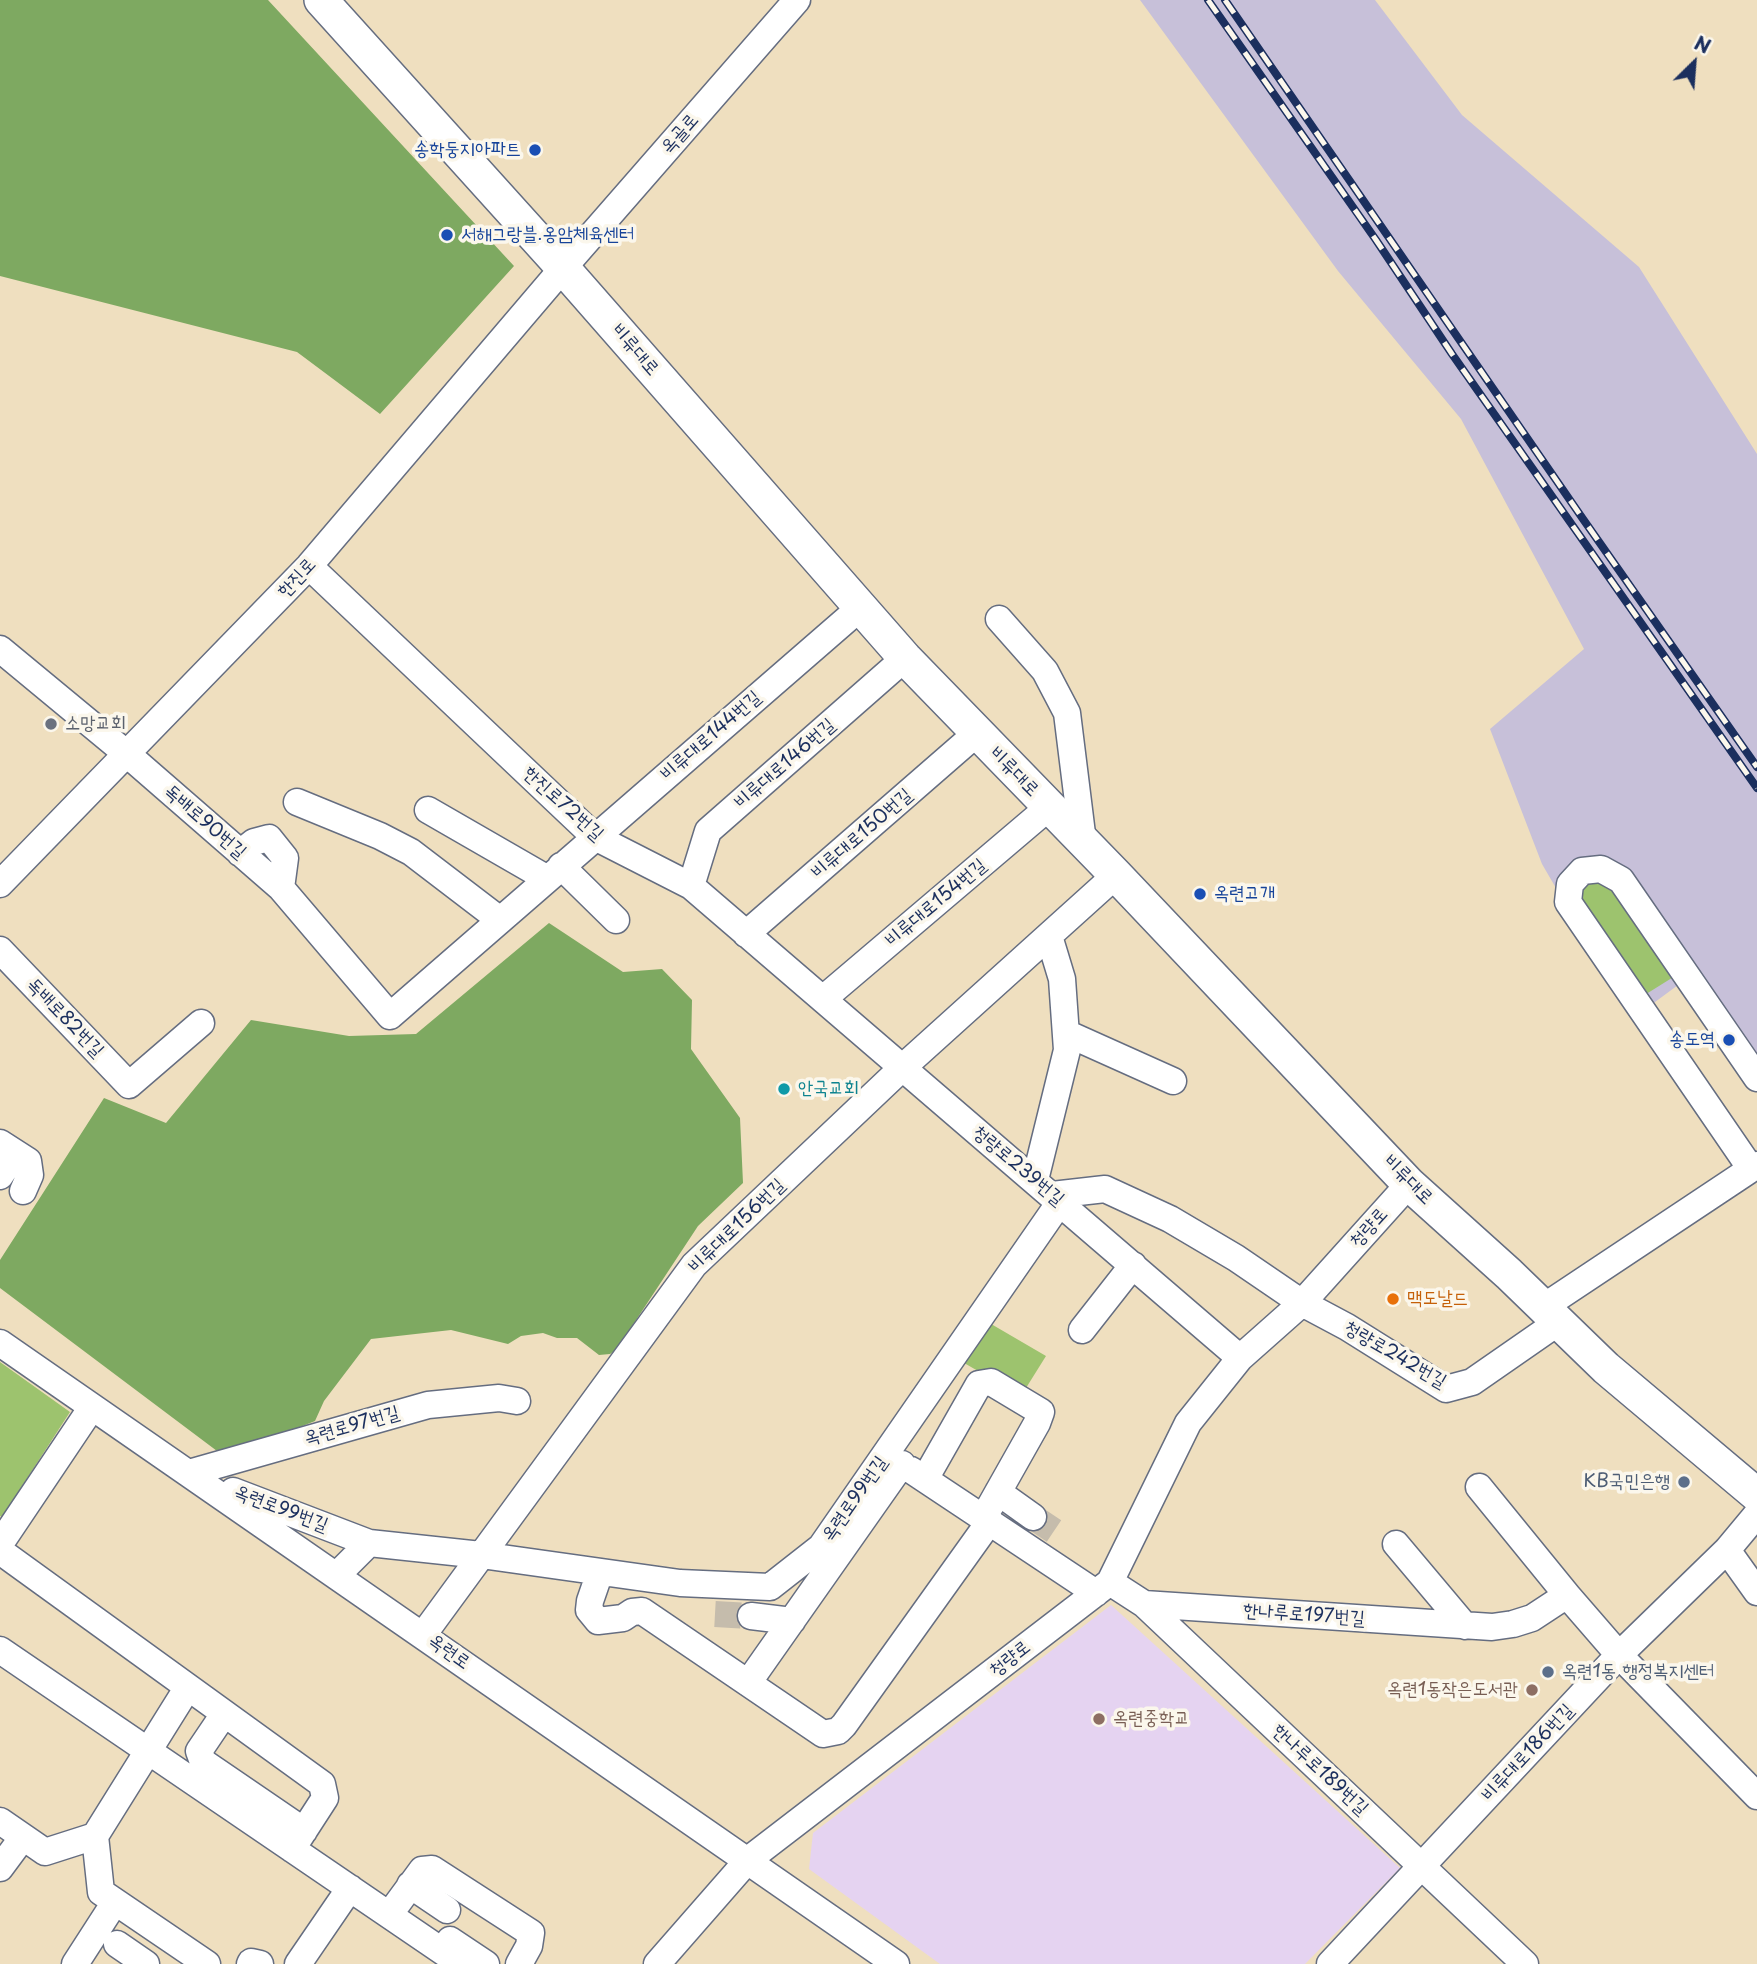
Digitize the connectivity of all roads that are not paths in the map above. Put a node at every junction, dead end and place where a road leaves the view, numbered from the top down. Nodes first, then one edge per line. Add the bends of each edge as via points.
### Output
1 (321, 0) edge
2 (797, 0) edge
3 (563, 268) junction
4 (309, 566) junction
5 (861, 607) junction
6 (999, 619) dead end
7 (0, 649) edge
8 (905, 658) junction
9 (977, 733) junction
10 (127, 754) junction
11 (297, 803) dead end
12 (1049, 807) junction
13 (428, 810) dead end
14 (595, 837) junction
15 (1083, 842) junction
16 (4, 872) edge
17 (554, 872) junction
18 (1116, 875) junction
19 (691, 886) junction
20 (500, 920) junction
21 (616, 920) dead end
22 (746, 934) junction
23 (1049, 936) junction
24 (0, 950) edge
25 (823, 999) junction
26 (390, 1016) joint
27 (201, 1023) dead end
28 (1066, 1033) junction
29 (902, 1068) junction
30 (1757, 1078) edge
31 (1173, 1081) dead end
32 (1, 1144) edge
33 (1754, 1167) edge
34 (0, 1176) edge
35 (1409, 1184) junction
36 (1046, 1188) junction
37 (23, 1191) dead end
38 (1133, 1265) junction
39 (1302, 1303) junction
40 (1549, 1315) junction
41 (1082, 1330) dead end
42 (0, 1343) edge
43 (1240, 1358) junction
44 (517, 1401) dead end
45 (92, 1407) junction
46 (894, 1459) junction
47 (191, 1474) junction
48 (925, 1479) junction
49 (1479, 1487) dead end
50 (998, 1492) junction
51 (1757, 1495) edge
52 (1757, 1514) edge
53 (1033, 1517) tunnel mouth
54 (987, 1519) junction
55 (0, 1544) edge
56 (369, 1544) junction
57 (1396, 1544) dead end
58 (1727, 1550) junction
59 (0, 1551) edge
60 (481, 1555) junction
61 (600, 1572) junction
62 (337, 1575) junction
63 (1103, 1588) junction
64 (1757, 1592) edge
65 (1566, 1595) junction
66 (1144, 1604) junction
67 (751, 1616) tunnel mouth
68 (792, 1621) junction
69 (1465, 1626) junction
70 (423, 1635) junction
71 (0, 1650) edge
72 (1619, 1655) junction
73 (748, 1683) junction
74 (188, 1687) junction
75 (225, 1714) junction
76 (149, 1751) junction
77 (1757, 1796) edge
78 (0, 1821) edge
79 (95, 1836) junction
80 (23, 1837) junction
81 (298, 1840) junction
82 (748, 1860) junction
83 (1422, 1866) junction
84 (0, 1868) edge
85 (350, 1888) junction
86 (399, 1901) junction
87 (115, 1902) junction
88 (447, 1910) dead end
89 (117, 1944) dead end
90 (75, 1964) edge
91 (146, 1964) edge
92 (207, 1964) edge
93 (250, 1964) edge
94 (260, 1964) edge
95 (298, 1964) edge
96 (461, 1964) edge
97 (486, 1964) edge
98 (519, 1964) edge
99 (657, 1964) edge
100 (896, 1964) edge
101 (1330, 1964) edge
102 (1525, 1964) edge

1 - 3 main road, 비류대로
2 - 3 street, 옥골로
3 - 4 street, 한진로
3 - 5 main road, 비류대로
4 - 10 street, 한진로
4 - 14 street, 한진로72번길
5 - 8 main road, 비류대로
5 - 14 street, 비류대로144번길
6 - 15 street via 1045,671 1067,713
7 - 10 street, 독배로90번길
8 - 9 main road, 비류대로
8 - 19 street, 비류대로146번길 via 708,831
9 - 12 main road, 비류대로
9 - 22 street, 비류대로150번길
10 - 16 street, 한진로
10 - 26 street, 독배로90번길 via 281,888
11 - 20 street via 411,852
12 - 15 main road, 비류대로
12 - 25 street, 비류대로154번길
13 - 17 street
14 - 17 street, 비류대로144번길
14 - 19 street, 한진로72번길
15 - 18 main road, 비류대로
17 - 20 street, 비류대로144번길
17 - 21 street
18 - 23 street, 비류대로156번길
18 - 35 main road, 비류대로
19 - 22 street, 한진로72번길
20 - 26 street, 비류대로144번길
22 - 25 street, 한진로72번길
23 - 28 street, 청량로239번길 via 1062,979
23 - 29 street, 비류대로156번길
24 - 27 street, 독배로82번길 via 129,1086
25 - 29 street, 한진로72번길
28 - 31 street
28 - 36 street, 청량로239번길
29 - 36 street, 청량로239번길
29 - 60 street, 비류대로156번길 via 694,1265
30 - 33 street via 1620,880 1601,869 1582,871 1570,884 1567,902
32 - 34 street via 6,1167
32 - 37 street via 28,1161 30,1175
33 - 40 street, 청량로242번길
35 - 39 street, 청량로
35 - 40 main road, 비류대로
36 - 38 street, 청량로239번길
36 - 39 street via 1105,1189 1170,1219
36 - 46 street, 옥련로99번길
38 - 41 street
38 - 43 street, 청량로239번길
39 - 40 street, 청량로242번길 via 1446,1389 1472,1382
39 - 43 street, 청량로
40 - 51 main road, 비류대로
42 - 45 street, 옥련로
43 - 63 street, 청량로 via 1188,1423
44 - 47 street, 옥련로97번길 via 499,1398 428,1405
45 - 47 street, 옥련로
45 - 55 street
46 - 48 street, 한나루로189번길
46 - 61 street, 옥련로99번길 via 821,1548 771,1587 680,1583
46 - 68 street
47 - 56 street, 옥련로99번길
47 - 62 street, 옥련로
48 - 50 street via 979,1384 991,1382 1041,1412
48 - 54 street, 한나루로189번길
49 - 65 street
50 - 53 street
50 - 54 street
52 - 58 street, 비류대로186번길
54 - 63 street, 한나루로189번길
54 - 73 street via 838,1731 824,1734
56 - 60 street, 옥련로99번길
56 - 62 street
57 - 69 street
58 - 64 street
58 - 72 street, 비류대로186번길
59 - 74 street
60 - 61 street, 옥련로99번길
60 - 70 street, 비류대로156번길
61 - 73 street via 589,1610 598,1621 642,1611
62 - 70 street, 옥련로
63 - 66 street, 한나루로189번길
63 - 82 street, 청량로
65 - 69 street, 한나루로197번길 via 1532,1618 1513,1624
65 - 72 street
66 - 69 street, 한나루로197번길
66 - 83 street, 한나루로189번길
67 - 68 street
68 - 73 street
70 - 82 street, 옥련로
71 - 76 street
72 - 77 street
72 - 83 street, 비류대로186번길
74 - 75 street
74 - 76 street
75 - 81 street via 199,1751 203,1762
75 - 81 street via 322,1784 325,1798
76 - 79 street
76 - 81 street
78 - 80 street
79 - 80 street via 45,1852
79 - 87 street via 101,1892
80 - 84 street
81 - 85 street
82 - 99 street, 청량로
82 - 100 street, 옥련로
83 - 101 street, 비류대로186번길
83 - 102 street, 한나루로189번길
85 - 86 street
85 - 95 street
86 - 88 street
86 - 96 street
86 - 97 street
86 - 98 street via 422,1870 432,1869 531,1933
87 - 90 street
87 - 92 street
89 - 91 street
93 - 94 street

